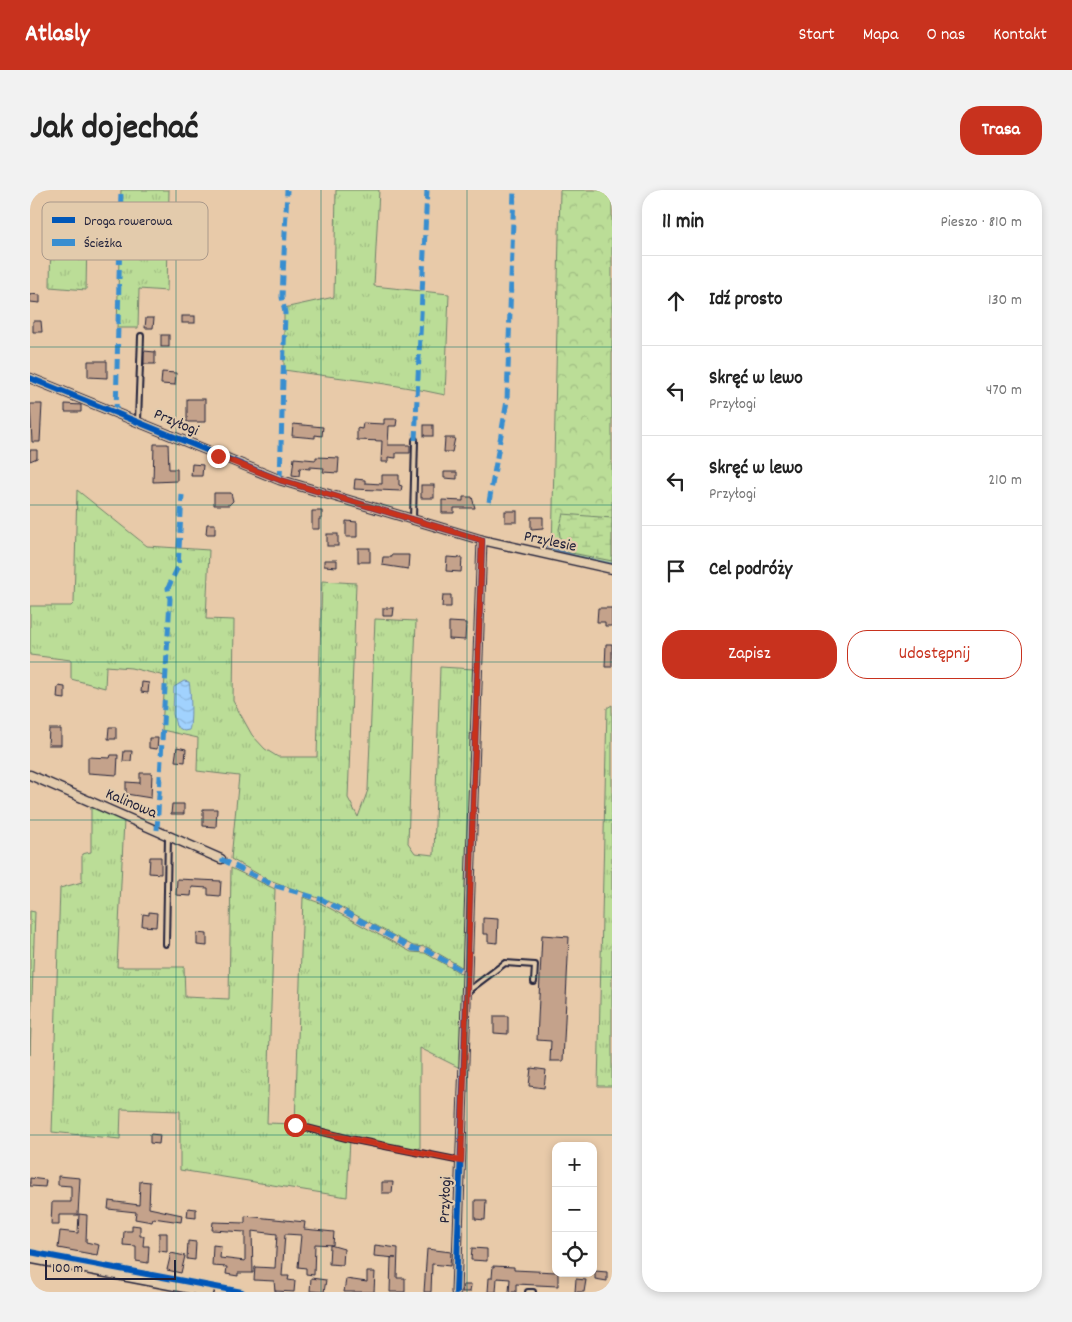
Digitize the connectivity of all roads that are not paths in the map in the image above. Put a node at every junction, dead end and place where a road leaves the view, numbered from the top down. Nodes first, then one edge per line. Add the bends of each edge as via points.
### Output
1 (140, 336) dead end
2 (30, 378) edge
3 (138, 423) junction
4 (415, 440) dead end
5 (413, 519) junction
6 (482, 540) junction
7 (612, 569) edge
8 (30, 775) edge
9 (168, 835) junction
10 (220, 859) dead end
11 (166, 944) dead end
12 (534, 982) dead end
13 (468, 991) junction
14 (295, 1125) dead end
15 (461, 1161) junction
16 (30, 1258) edge
17 (209, 1292) edge
18 (456, 1292) edge
19 (528, 1292) edge
20 (533, 1292) edge

1 - 3 lane
2 - 3 street, Przyłogi
3 - 5 street, Przyłogi via 280,480
4 - 5 lane
5 - 6 street, Przyłogi
6 - 7 street, Przylesie
6 - 13 street, Przyłogi
8 - 9 street, Kalinowa
9 - 10 street, Kalinowa
9 - 11 lane
12 - 13 lane via 535,965 505,963
13 - 15 street, Przyłogi
14 - 15 lane
15 - 18 street, Przyłogi
16 - 17 street
19 - 20 lane

